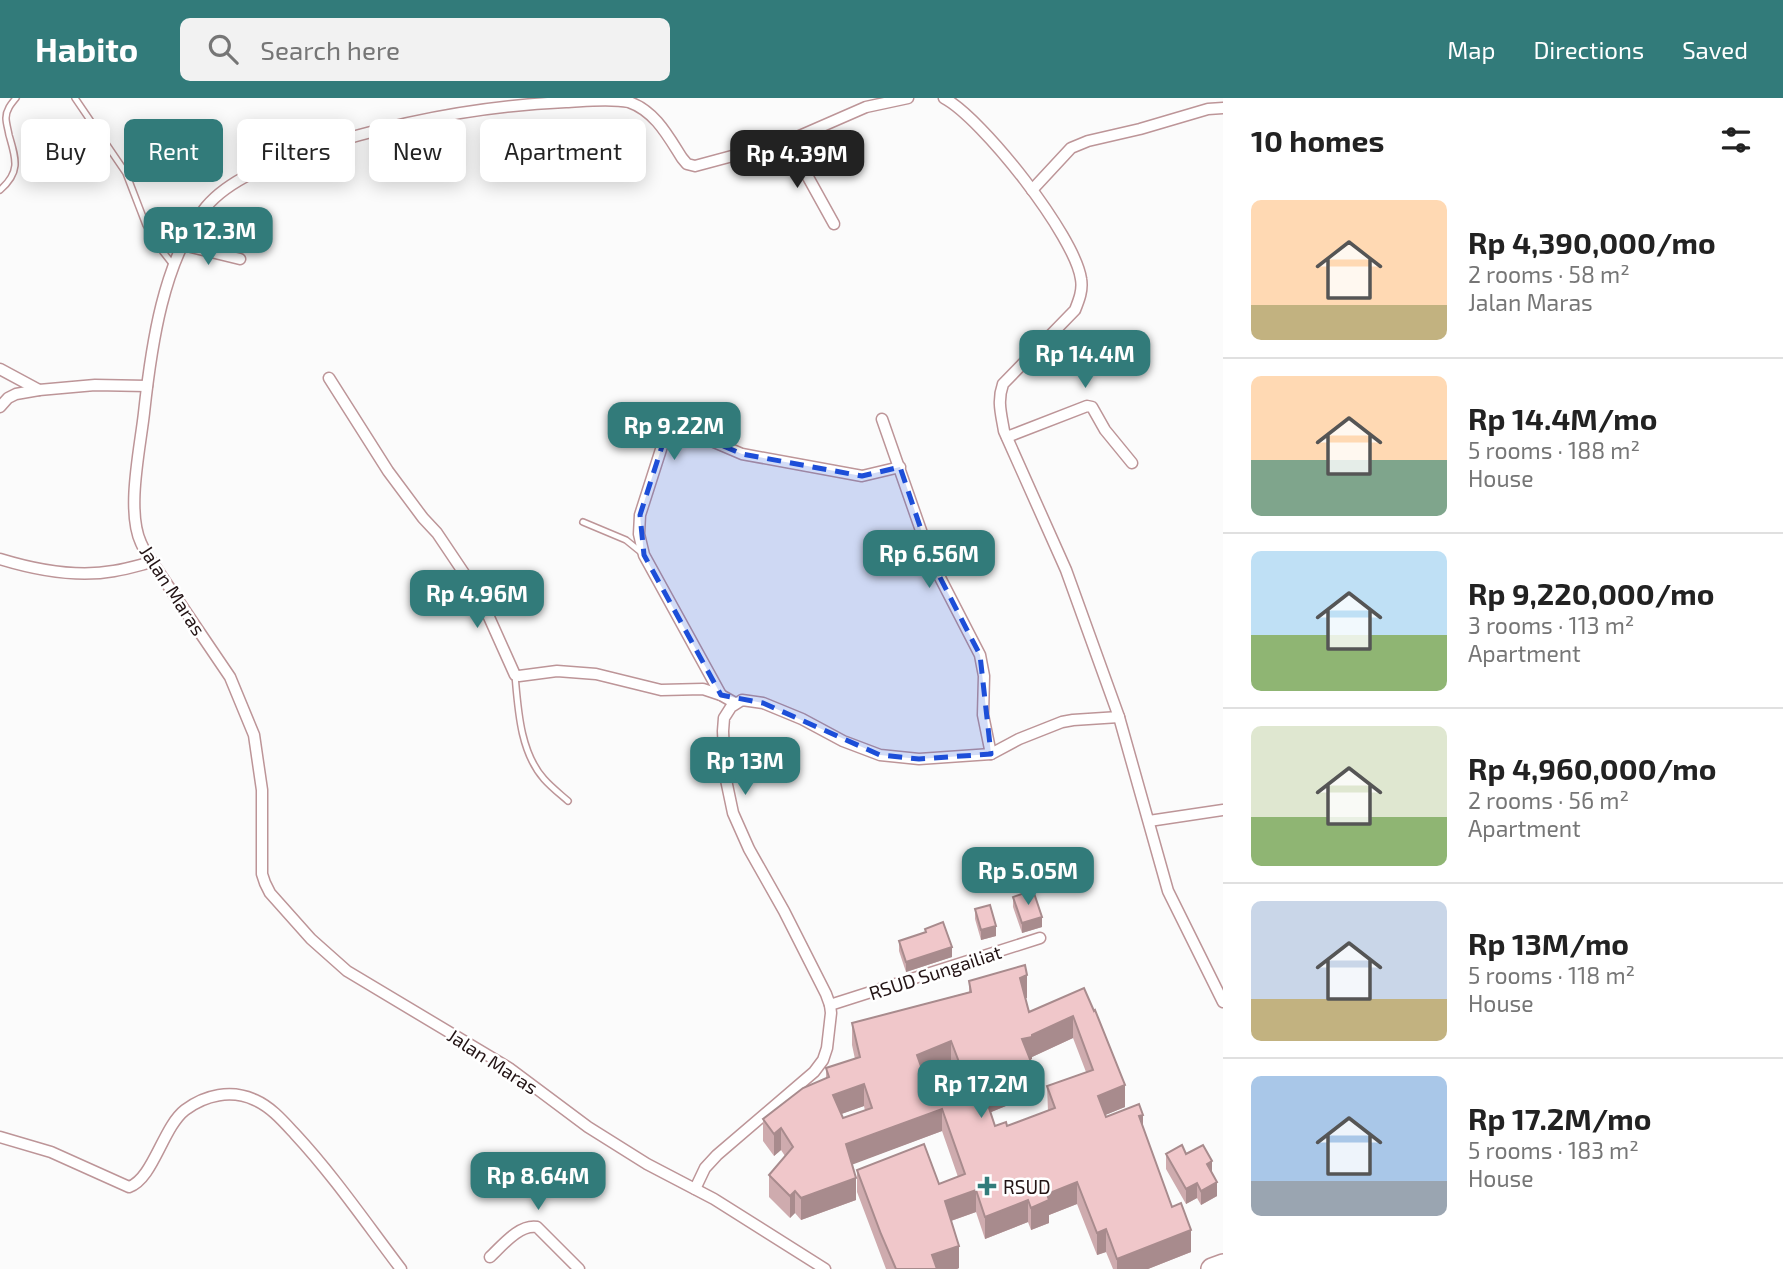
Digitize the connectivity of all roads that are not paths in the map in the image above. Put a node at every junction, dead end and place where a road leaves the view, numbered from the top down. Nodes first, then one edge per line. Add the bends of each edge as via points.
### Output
1 (16, 98) edge
2 (75, 98) edge
3 (908, 98) edge
4 (944, 98) edge
5 (865, 103) edge
6 (1223, 108) edge
7 (788, 142) junction
8 (0, 190) edge
9 (1032, 190) junction
10 (834, 224) dead end
11 (183, 245) junction
12 (240, 259) dead end
13 (174, 266) junction
14 (0, 369) edge
15 (329, 378) dead end
16 (147, 386) junction
17 (39, 390) junction
18 (0, 407) edge
19 (882, 419) dead end
20 (1007, 437) junction
21 (1132, 463) dead end
22 (900, 467) junction
23 (583, 522) dead end
24 (644, 555) junction
25 (0, 559) edge
26 (152, 562) junction
27 (516, 675) junction
28 (720, 695) junction
29 (736, 703) junction
30 (1119, 717) junction
31 (991, 754) junction
32 (568, 801) dead end
33 (1223, 810) edge
34 (1149, 821) junction
35 (1040, 939) dead end
36 (1223, 1002) edge
37 (830, 1005) junction
38 (0, 1137) edge
39 (695, 1189) junction
40 (490, 1257) dead end
41 (1223, 1265) edge
42 (401, 1269) edge
43 (579, 1269) edge
44 (825, 1269) edge
45 (1212, 1269) edge

1 - 8 lane via 6,117 16,168
2 - 13 lane via 126,173 146,225
3 - 5 street, Jalan Maras
4 - 9 street via 966,113
5 - 7 street, Jalan Maras
6 - 9 street via 1070,148
7 - 10 street
7 - 11 street, Jalan Maras via 695,166 682,158 654,116 627,101 482,108 353,136 282,160 246,177 207,205
9 - 20 street via 1075,261 1081,297 1075,310 1003,383 999,397
11 - 12 street
11 - 13 street, Jalan Maras
13 - 16 street, Jalan Maras
14 - 17 street
15 - 27 street via 388,471 480,597
16 - 17 street
16 - 26 street, Jalan Maras via 134,501 135,522
17 - 18 street via 16,394
19 - 22 street
20 - 21 street via 1092,407
20 - 30 street via 1066,570
22 - 24 street via 862,476 743,454 681,428 664,440 640,515
22 - 31 street via 932,562 980,655 983,715
23 - 24 lane via 626,540
24 - 28 street
25 - 26 street via 72,573 114,572
26 - 39 street, Jalan Maras via 230,677 254,734 262,790 262,874 270,893 311,939 348,971 509,1068 588,1127
27 - 28 street via 596,674 661,690 703,689
27 - 32 lane via 520,720 531,761
28 - 29 street
29 - 31 street via 746,699 763,703 880,755 919,759
29 - 37 street via 724,718 723,731 733,813
30 - 31 street via 1062,722
30 - 34 street
33 - 34 street
34 - 36 street via 1168,891
35 - 37 street, RSUD Sungailiat
37 - 39 street via 822,1060 804,1081 717,1154
38 - 42 street via 51,1152 129,1187 144,1176 184,1111 221,1094 256,1100 311,1151
39 - 44 street, Jalan Maras
40 - 43 street via 530,1226 537,1227
41 - 45 highway

